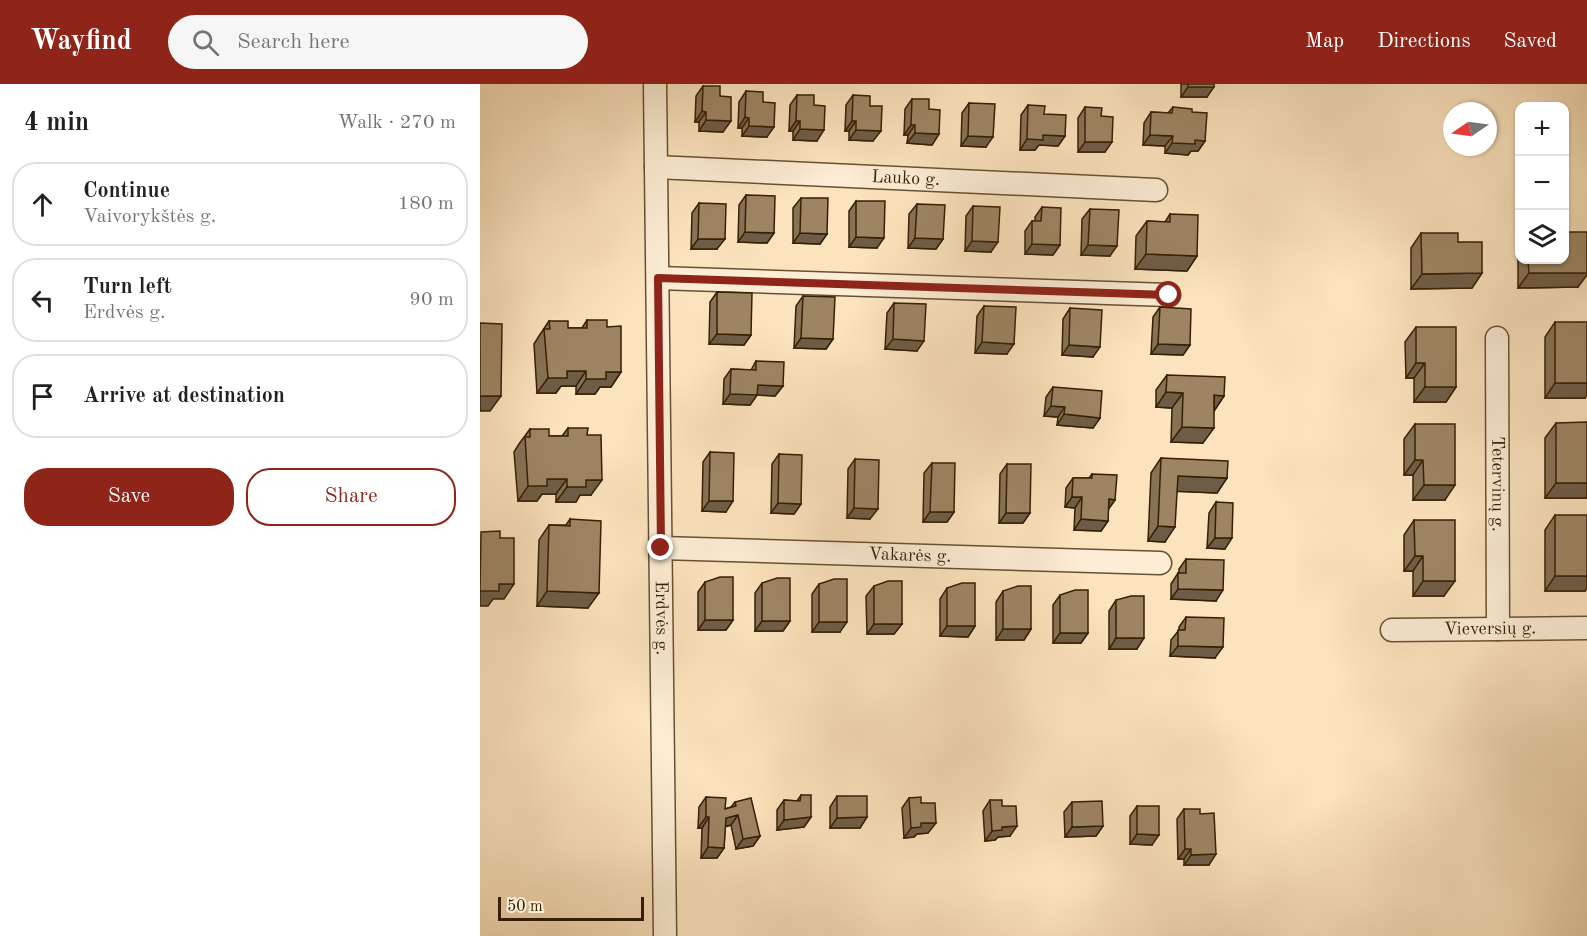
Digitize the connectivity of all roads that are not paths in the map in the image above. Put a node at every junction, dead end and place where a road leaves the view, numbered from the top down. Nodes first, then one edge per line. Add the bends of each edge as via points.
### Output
1 (655, 84) edge
2 (656, 167) junction
3 (1156, 190) dead end
4 (658, 278) junction
5 (1169, 295) dead end
6 (1497, 338) dead end
7 (661, 548) junction
8 (1160, 563) dead end
9 (1587, 628) edge
10 (1498, 629) junction
11 (1392, 630) dead end
12 (665, 936) edge

1 - 2 street, Erdvės g.
2 - 3 street, Lauko g.
2 - 4 street, Erdvės g.
4 - 5 street
4 - 7 street, Erdvės g.
6 - 10 street, Tetervinų g.
7 - 8 street, Vakarės g.
7 - 12 street, Erdvės g.
9 - 10 street, Vieversių g.
10 - 11 street, Vieversių g.

